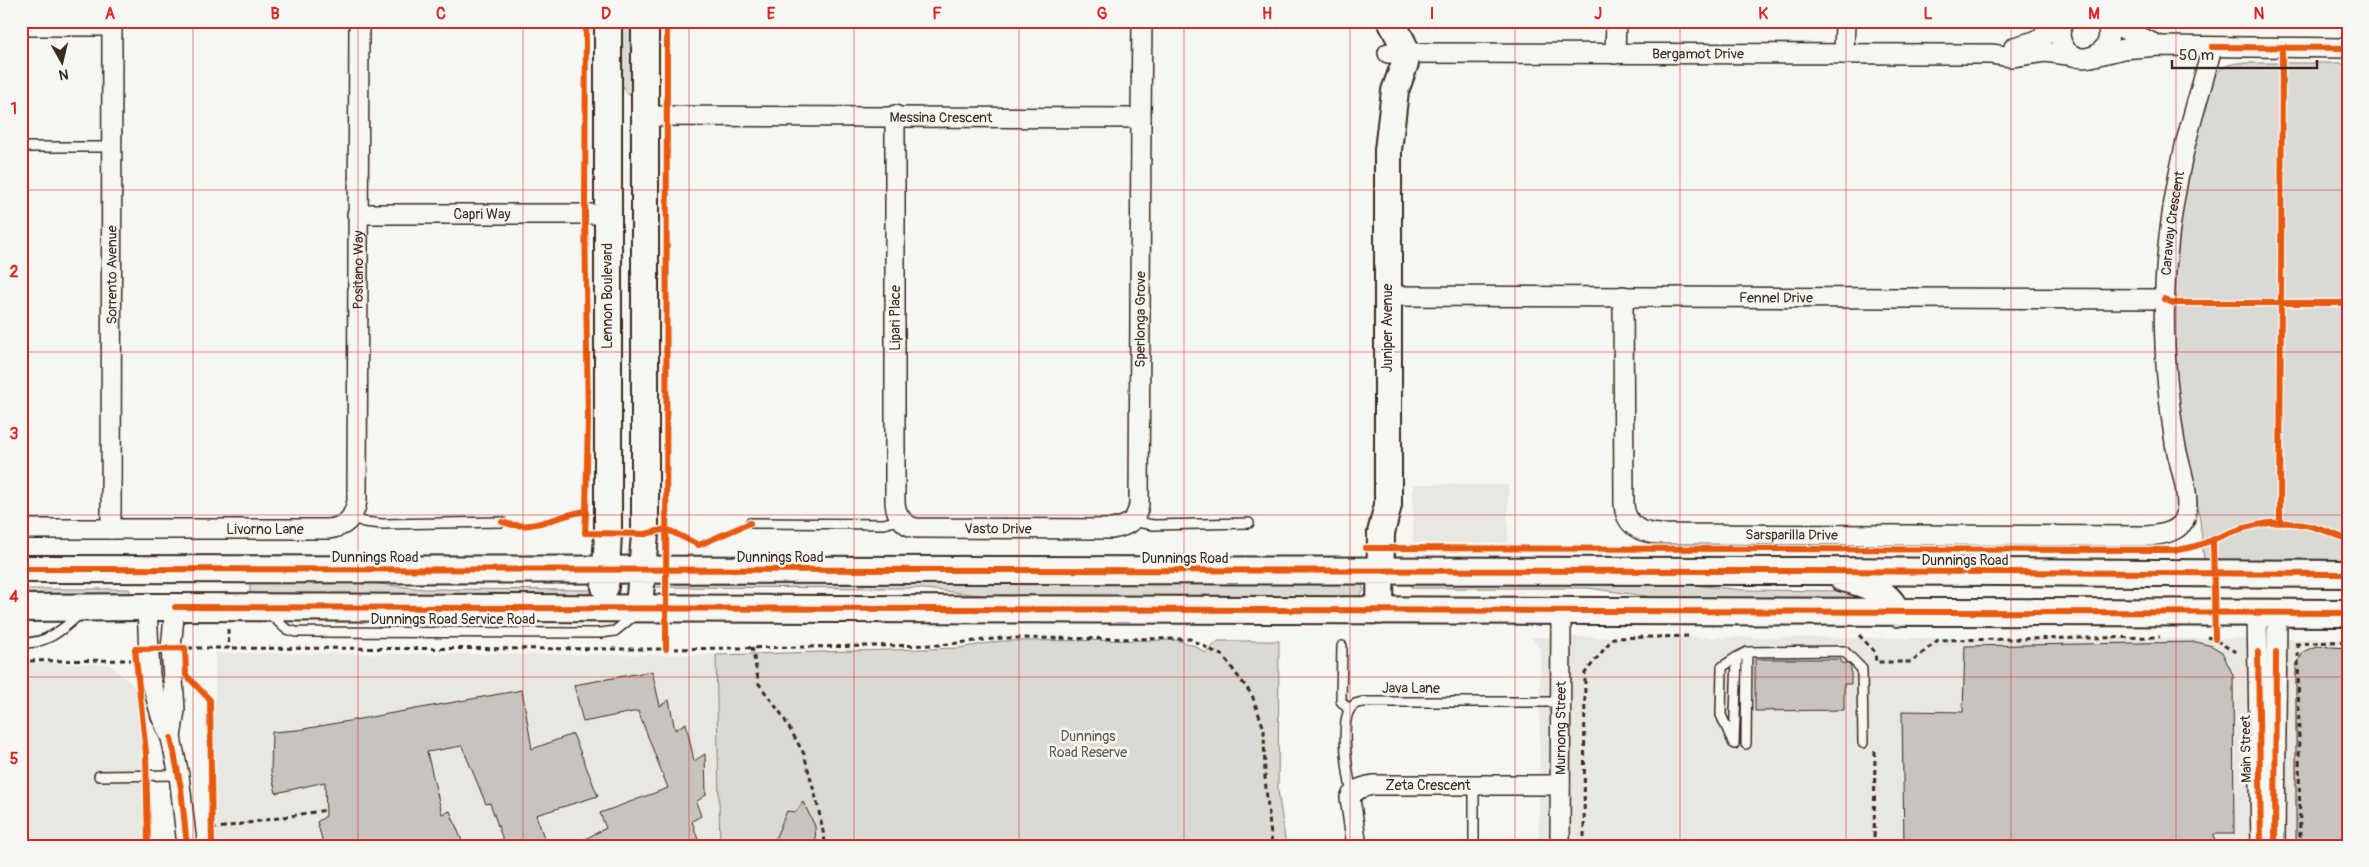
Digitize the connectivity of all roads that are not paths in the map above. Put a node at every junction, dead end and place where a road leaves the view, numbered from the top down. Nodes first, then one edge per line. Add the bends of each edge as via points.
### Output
1 (359, 21) edge
2 (608, 21) edge
3 (645, 21) edge
4 (1142, 21) edge
5 (1375, 21) edge
6 (1390, 21) edge
7 (1616, 21) edge
8 (1844, 21) edge
9 (2106, 21) edge
10 (2063, 23) edge
11 (112, 24) edge
12 (21, 26) edge
13 (2159, 46) junction
14 (2212, 47) junction
15 (2348, 48) edge
16 (1397, 53) junction
17 (1616, 54) junction
18 (1844, 54) junction
19 (1991, 54) junction
20 (2083, 57) junction
21 (608, 115) junction
22 (895, 115) junction
23 (645, 116) junction
24 (1140, 118) junction
25 (21, 147) edge
26 (112, 147) junction
27 (357, 214) junction
28 (607, 214) junction
29 (1387, 296) junction
30 (1623, 296) junction
31 (2164, 299) junction
32 (352, 516) junction
33 (901, 519) junction
34 (1132, 521) junction
35 (502, 522) dead end
36 (750, 523) dead end
37 (1249, 523) dead end
38 (2182, 523) joint
39 (21, 529) edge
40 (111, 529) junction
41 (21, 569) edge
42 (152, 569) junction
43 (177, 569) junction
44 (642, 569) junction
45 (606, 570) junction
46 (1388, 570) junction
47 (1813, 571) junction
48 (2268, 574) junction
49 (2348, 574) edge
50 (147, 607) junction
51 (175, 607) junction
52 (21, 608) edge
53 (85, 608) junction
54 (265, 608) junction
55 (604, 608) junction
56 (639, 608) junction
57 (1388, 611) junction
58 (1561, 612) junction
59 (1897, 613) junction
60 (2267, 613) junction
61 (2348, 613) edge
62 (21, 643) edge
63 (1342, 646) dead end
64 (1747, 652) junction
65 (2267, 652) junction
66 (1736, 657) junction
67 (1561, 702) junction
68 (1349, 710) junction
69 (171, 738) junction
70 (1863, 743) dead end
71 (1746, 744) dead end
72 (179, 775) junction
73 (99, 776) dead end
74 (1474, 784) junction
75 (1560, 785) junction
76 (1352, 793) junction
77 (186, 846) edge
78 (1357, 846) edge
79 (1474, 846) edge
80 (1560, 846) edge
81 (2261, 846) edge
82 (2275, 846) edge

1 - 27 street, Positano Way
2 - 21 main road, Lennon Boulevard
3 - 23 main road
4 - 24 street
5 - 16 main road
6 - 16 main road via 1403,44
7 - 17 street
8 - 18 street
9 - 13 street, Bergamot Drive
9 - 20 street via 2107,43 2100,53
10 - 19 street, Bergamot Drive via 2035,41
10 - 20 street via 2060,32 2062,43 2068,52
11 - 12 street
11 - 26 street, Sorrento Avenue
13 - 14 street, Bergamot Drive
13 - 20 street, Bergamot Drive
14 - 15 street, Bergamot Drive
14 - 31 street, Caraway Crescent via 2178,180
16 - 17 street, Bergamot Drive
16 - 29 main road, Juniper Avenue via 1404,69 1393,100 1388,150
17 - 18 street, Bergamot Drive
18 - 19 street, Bergamot Drive
19 - 20 street, Bergamot Drive via 2012,56 2045,52
21 - 23 main road
21 - 28 main road, Lennon Boulevard
22 - 23 street, Messina Crescent
22 - 24 street, Messina Crescent
22 - 33 street, Lipari Place via 895,503
23 - 44 main road via 645,534
24 - 34 street, Sperlonga Grove via 1139,504
25 - 26 lane
26 - 40 street, Sorrento Avenue
27 - 28 street, Capri Way
27 - 32 street, Positano Way via 357,500
28 - 45 main road, Lennon Boulevard
29 - 30 street, Fennel Drive
29 - 46 main road, Juniper Avenue via 1388,505 1396,532
30 - 31 street, Fennel Drive
30 - 38 street, Sarsparilla Drive via 1624,505 1632,524 1643,531 1670,534 2146,536 2164,534
31 - 38 street, Caraway Crescent via 2168,394 2187,505
32 - 35 lane via 364,522 382,524
32 - 40 street, Livorno Lane via 343,526 328,529
33 - 34 street, Vasto Drive via 916,528 1112,529
33 - 36 lane via 884,524
34 - 37 lane, Vasto Drive via 1153,525
39 - 40 street, Livorno Lane
41 - 42 main road, Dunnings Road
42 - 43 main road, Dunnings Road
42 - 50 main road
43 - 45 main road, Dunnings Road
43 - 51 main road
44 - 45 main road, Dunnings Road
44 - 46 main road, Dunnings Road
44 - 56 main road
45 - 55 main road, Lennon Boulevard
46 - 47 main road, Dunnings Road
46 - 57 main road, Juniper Avenue
47 - 48 main road, Dunnings Road
47 - 59 main road via 1874,588 1894,605
48 - 49 main road, Dunnings Road
48 - 60 main road
50 - 51 main road
50 - 53 main road
50 - 69 street via 141,658
51 - 54 main road
51 - 69 street via 180,651
52 - 53 main road
53 - 62 lane via 59,633 47,639
54 - 55 main road
54 - 56 lane, Dunnings Road Service Road via 286,629 296,632 601,633 622,627 638,613
55 - 56 main road
56 - 57 main road
57 - 58 main road
58 - 59 main road
58 - 67 street, Murnong Street
59 - 60 main road via 2216,626
60 - 61 main road
60 - 65 street, Main Street
63 - 68 lane via 1341,701
64 - 66 lane
64 - 70 lane via 1844,651 1862,669
64 - 71 lane
65 - 81 street, Main Street
65 - 82 street, Main Street
66 - 66 lane via 1734,744 1722,715 1722,667
67 - 68 lane, Java Lane via 1363,702 1354,704
67 - 75 street, Murnong Street
68 - 76 lane via 1346,720 1346,772
69 - 72 street
72 - 73 lane
72 - 77 street
74 - 75 street, Zeta Crescent
74 - 76 street, Zeta Crescent via 1372,785
74 - 79 lane
75 - 80 street, Murnong Street
76 - 78 street

